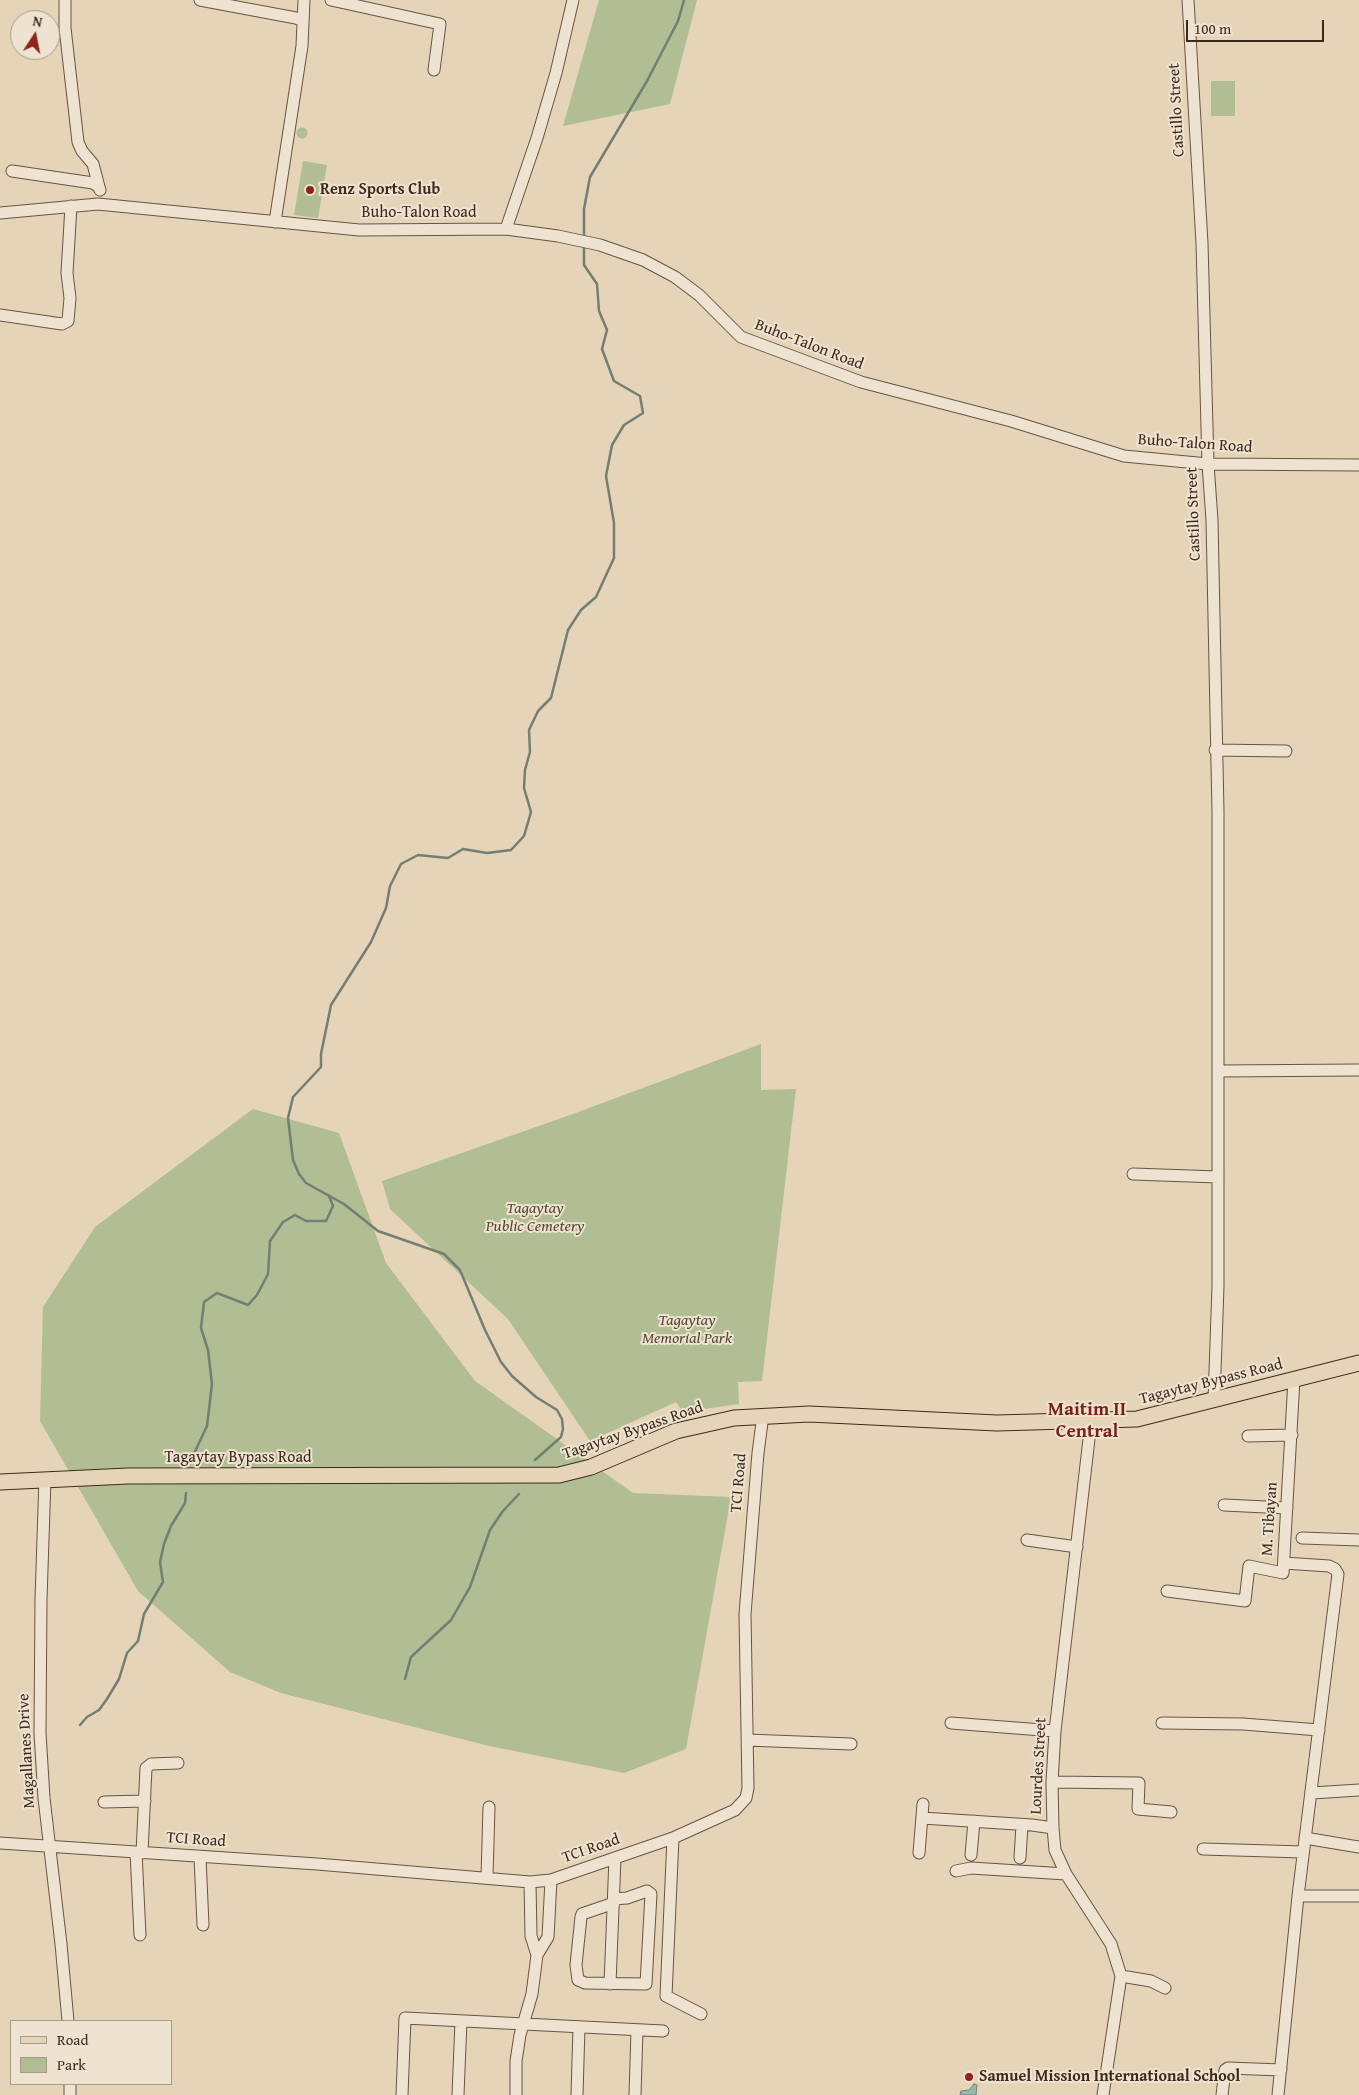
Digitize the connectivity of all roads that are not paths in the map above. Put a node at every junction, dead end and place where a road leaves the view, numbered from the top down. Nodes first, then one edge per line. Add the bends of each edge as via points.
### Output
1 (65, 0) edge
2 (200, 0) edge
3 (304, 0) edge
4 (331, 0) edge
5 (573, 0) edge
6 (1188, 0) edge
7 (303, 21) junction
8 (434, 70) dead end
9 (12, 171) dead end
10 (99, 187) junction
11 (103, 204) junction
12 (71, 206) junction
13 (0, 212) edge
14 (275, 222) junction
15 (506, 229) junction
16 (0, 315) edge
17 (1208, 464) junction
18 (1359, 465) edge
19 (1215, 750) junction
20 (1286, 751) dead end
21 (1359, 1070) edge
22 (1218, 1071) junction
23 (1133, 1174) dead end
24 (1218, 1177) junction
25 (1359, 1362) edge
26 (1294, 1379) junction
27 (1214, 1400) junction
28 (763, 1415) junction
29 (1091, 1422) junction
30 (1292, 1435) junction
31 (1248, 1436) dead end
32 (45, 1479) junction
33 (0, 1482) edge
34 (1224, 1505) dead end
35 (1288, 1508) junction
36 (1302, 1538) dead end
37 (1027, 1540) dead end
38 (1359, 1540) edge
39 (1077, 1547) junction
40 (1284, 1563) junction
41 (1167, 1591) dead end
42 (951, 1723) dead end
43 (1162, 1724) dead end
44 (1318, 1730) junction
45 (1055, 1731) junction
46 (747, 1740) junction
47 (851, 1744) dead end
48 (178, 1763) dead end
49 (1052, 1782) junction
50 (1359, 1790) edge
51 (1312, 1793) junction
52 (145, 1801) junction
53 (104, 1802) dead end
54 (923, 1804) dead end
55 (489, 1807) dead end
56 (1170, 1812) dead end
57 (922, 1818) junction
58 (974, 1821) junction
59 (1022, 1825) junction
60 (1053, 1828) junction
61 (673, 1838) junction
62 (1305, 1838) junction
63 (0, 1843) edge
64 (51, 1847) junction
65 (1359, 1847) edge
66 (1203, 1849) dead end
67 (139, 1852) junction
68 (1304, 1852) junction
69 (919, 1853) dead end
70 (971, 1855) dead end
71 (200, 1857) junction
72 (615, 1858) junction
73 (1020, 1858) dead end
74 (956, 1871) dead end
75 (1066, 1874) junction
76 (487, 1878) junction
77 (551, 1880) junction
78 (530, 1882) junction
79 (1298, 1896) junction
80 (1359, 1896) edge
81 (614, 1901) junction
82 (203, 1925) dead end
83 (140, 1935) dead end
84 (537, 1955) junction
85 (1121, 1976) junction
86 (610, 1984) junction
87 (1165, 1988) dead end
88 (701, 2014) dead end
89 (68, 2020) edge
90 (461, 2021) junction
91 (523, 2024) junction
92 (579, 2027) junction
93 (637, 2030) junction
94 (663, 2031) dead end
95 (1281, 2070) junction
96 (402, 2095) edge
97 (458, 2095) edge
98 (516, 2095) edge
99 (578, 2095) edge
100 (635, 2095) edge
101 (1103, 2095) edge
102 (1222, 2095) edge
103 (1278, 2095) edge

1 - 10 street via 65,28 78,142 93,164
2 - 7 street
3 - 7 street
4 - 8 street via 440,24
5 - 15 street via 540,129
6 - 17 street, Castillo Street via 1202,243
7 - 14 street
9 - 10 street via 93,183
10 - 11 street
11 - 12 street, Buho-Talon Road
11 - 14 street, Buho-Talon Road
12 - 13 street, Buho-Talon Road
12 - 16 street via 68,321 62,324
14 - 15 street, Buho-Talon Road via 359,230
15 - 17 street, Buho-Talon Road via 600,245 643,260 675,277 699,295 741,337 861,382 1011,421 1124,456
17 - 18 street, Buho-Talon Road
17 - 19 street, Castillo Street via 1212,520
19 - 20 street
19 - 22 street, Castillo Street
21 - 22 street
22 - 24 street, Castillo Street
23 - 24 street
24 - 27 street, Castillo Street
25 - 26 main road, Tagaytay Bypass Road
26 - 27 main road, Tagaytay Bypass Road
26 - 30 street, M. Tibayan
27 - 29 main road, Tagaytay Bypass Road via 1137,1419
28 - 29 main road, Tagaytay Bypass Road via 809,1414 997,1423
28 - 32 main road, Tagaytay Bypass Road via 714,1421 676,1431 591,1467 560,1475 189,1475
28 - 46 street, TCI Road via 745,1614
29 - 39 street, Lourdes Street
30 - 31 street
30 - 35 street, M. Tibayan
32 - 33 main road, Tagaytay Bypass Road
32 - 64 street, Magallanes Drive via 40,1733
34 - 35 street
35 - 40 street, M. Tibayan
36 - 38 street
37 - 39 street
39 - 45 street, Lourdes Street
40 - 41 street, M. Tibayan via 1283,1573 1249,1566 1245,1601
40 - 44 street via 1329,1566 1338,1574
42 - 45 street
43 - 44 street via 1243,1724
44 - 51 street
45 - 49 street, Lourdes Street
46 - 47 street
46 - 61 street, TCI Road via 746,1798 735,1810
48 - 52 street via 151,1764 146,1768
49 - 56 street via 1139,1783 1138,1809
49 - 60 street, Lourdes Street
50 - 51 street
51 - 62 street
52 - 53 street
52 - 67 street
54 - 57 street
55 - 76 street
57 - 58 street
57 - 69 street
58 - 59 street
58 - 70 street
59 - 60 street
59 - 73 street
60 - 75 street, Lourdes Street via 1055,1850
61 - 72 street, TCI Road
61 - 88 street via 666,1996
62 - 65 street
62 - 68 street
63 - 64 street, TCI Road
64 - 67 street, TCI Road
64 - 89 street, Magallanes Drive
66 - 68 street
67 - 71 street, TCI Road
67 - 83 street
68 - 79 street
71 - 76 street, TCI Road
71 - 82 street
72 - 77 street, TCI Road
72 - 81 street
74 - 75 street via 971,1868
75 - 85 street, Lourdes Street via 1111,1944
76 - 78 street, TCI Road
77 - 78 street, TCI Road
77 - 84 street via 548,1937
78 - 84 street via 532,1936
79 - 80 street
79 - 95 street
81 - 86 street
81 - 86 street via 582,1914 576,1965 578,1980
81 - 86 street via 647,1891 651,1894 646,1984
84 - 91 street via 532,1994
85 - 87 street via 1151,1980
85 - 101 street, Lourdes Street
90 - 91 street
90 - 96 street via 405,2018
90 - 97 street
91 - 92 street
91 - 98 street via 516,2061
92 - 93 street
92 - 99 street
93 - 94 street
93 - 100 street
95 - 102 street via 1228,2068
95 - 103 street

